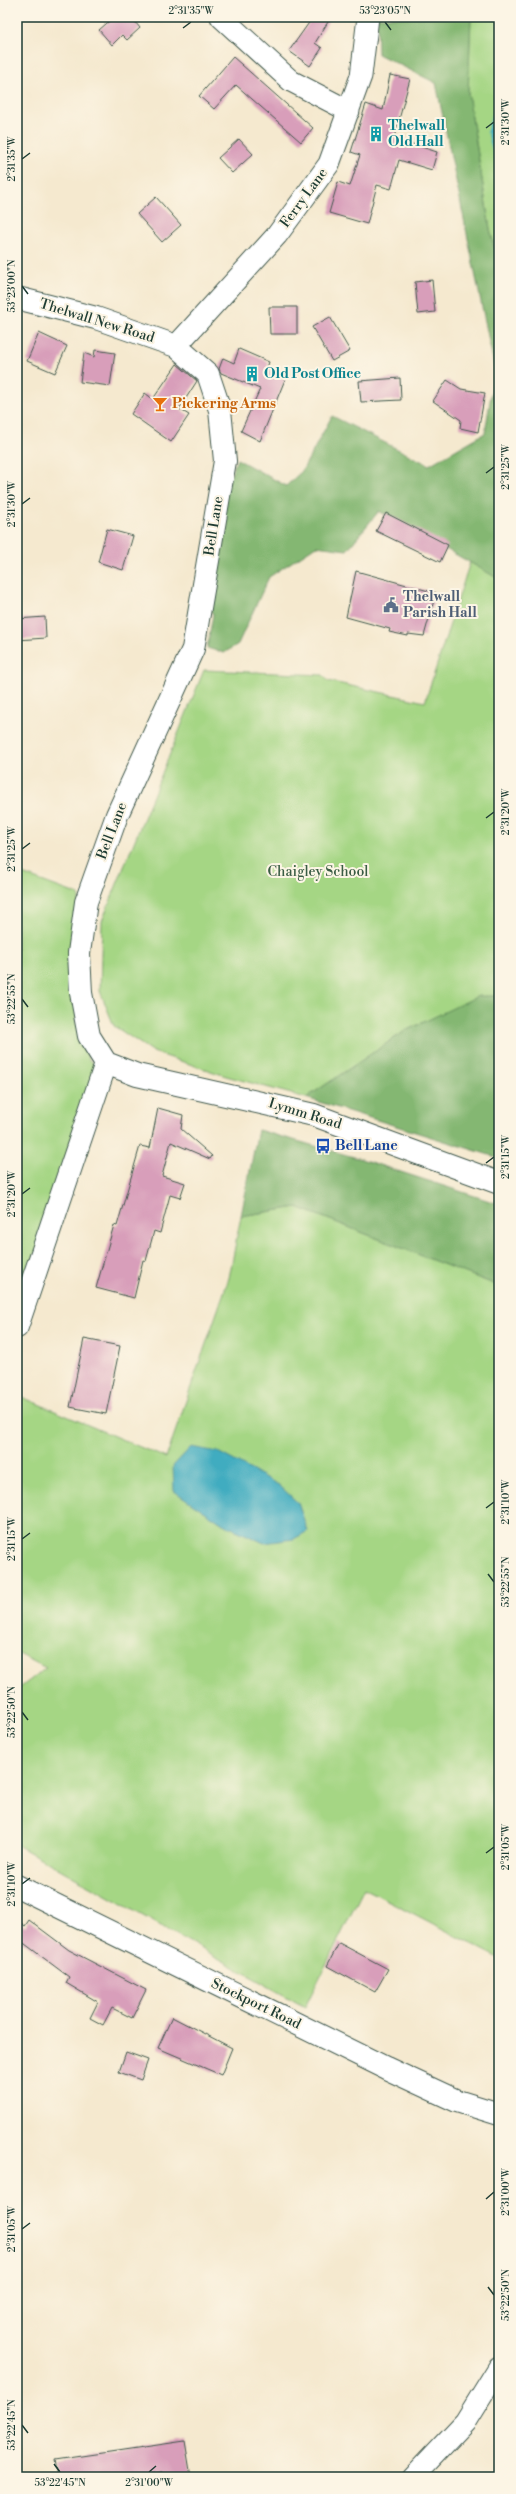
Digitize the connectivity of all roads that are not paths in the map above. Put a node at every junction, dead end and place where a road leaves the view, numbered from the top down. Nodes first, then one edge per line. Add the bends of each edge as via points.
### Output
1 (221, 17) edge
2 (368, 17) edge
3 (348, 111) junction
4 (17, 298) edge
5 (176, 346) junction
6 (106, 1063) junction
7 (499, 1183) edge
8 (17, 1327) edge
9 (17, 1886) edge
10 (499, 2114) edge
11 (499, 2367) edge
12 (418, 2472) edge

1 - 3 street via 291,81
2 - 3 street, Ferry Lane via 361,76
3 - 5 street, Ferry Lane via 329,164 300,206 277,235
4 - 5 main road, Thelwall New Road via 96,318
5 - 6 main road, Bell Lane via 208,374 220,410 225,461 194,649 117,815 86,902 79,953 80,993 89,1036
6 - 7 main road, Lymm Road via 137,1075 314,1115
6 - 8 main road
9 - 10 main road, Stockport Road via 386,2068 457,2101
11 - 12 street via 465,2422

